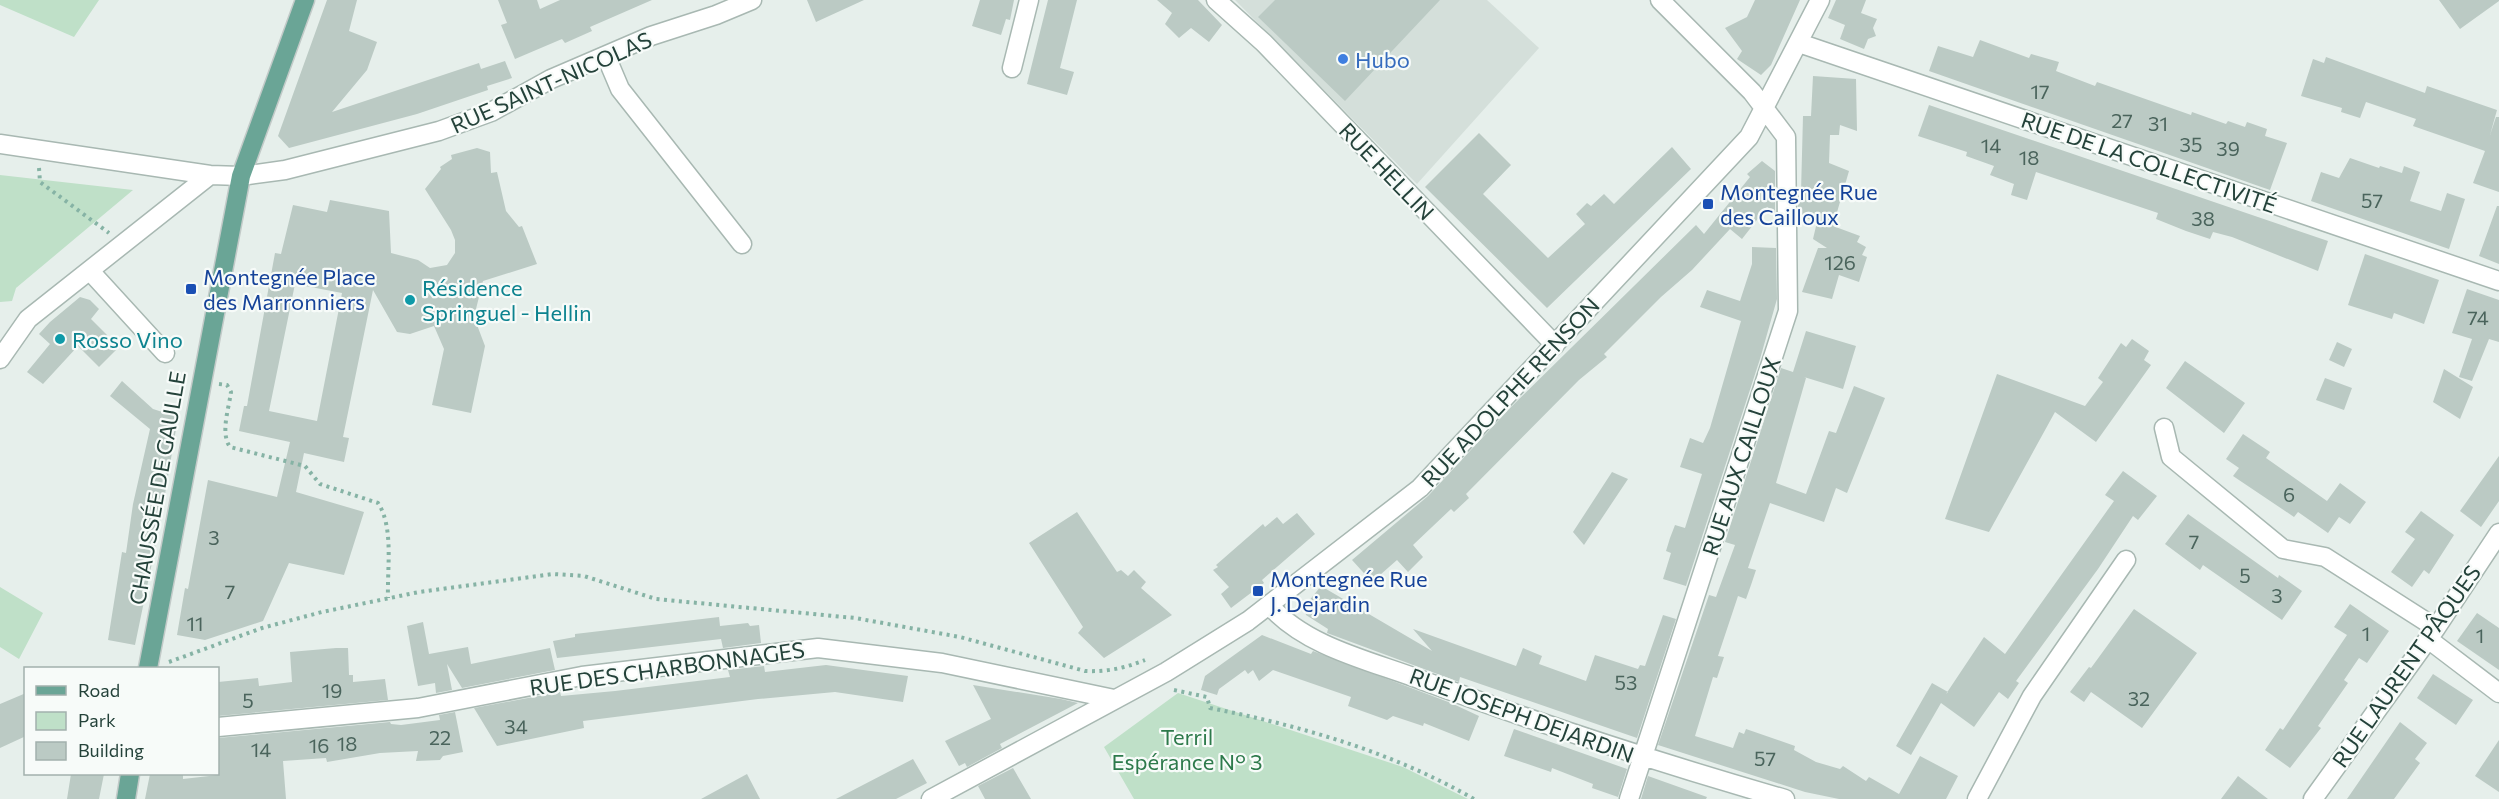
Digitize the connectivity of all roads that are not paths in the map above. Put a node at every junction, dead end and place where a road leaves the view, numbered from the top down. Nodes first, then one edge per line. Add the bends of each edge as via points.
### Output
1 (305, 0) edge
2 (752, 0) edge
3 (1029, 0) edge
4 (1216, 0) edge
5 (1660, 0) edge
6 (1820, 0) edge
7 (1799, 44) junction
8 (606, 56) junction
9 (1012, 69) dead end
10 (1764, 111) junction
11 (0, 144) edge
12 (210, 175) junction
13 (241, 176) junction
14 (742, 244) dead end
15 (90, 271) junction
16 (2499, 281) edge
17 (1555, 345) junction
18 (165, 352) dead end
19 (0, 359) edge
20 (2164, 428) dead end
21 (2499, 533) edge
22 (2126, 560) dead end
23 (1270, 606) junction
24 (2432, 634) junction
25 (154, 667) edge
26 (2499, 693) edge
27 (1114, 699) junction
28 (219, 727) edge
29 (1644, 758) junction
30 (130, 775) edge
31 (126, 799) edge
32 (931, 799) edge
33 (1629, 799) edge
34 (1785, 799) edge
35 (1977, 799) edge
36 (2313, 799) edge

1 - 13 main road, CHAUSSÉE DE GAULLE
2 - 8 street, RUE SAINT-NICOLAS
3 - 9 street
4 - 17 street, RUE HELLIN via 1272,52
5 - 10 street, RUE AUX CAILLOUX via 1752,92
6 - 7 street, RUE ADOLPHE RENSON
7 - 10 street, RUE ADOLPHE RENSON
7 - 16 street, RUE DE LA COLLECTIVITÉ
8 - 13 street, RUE SAINT-NICOLAS via 551,79 492,112 439,131 285,170
8 - 14 street via 620,89
10 - 17 street, RUE ADOLPHE RENSON via 1749,136
10 - 29 street, RUE AUX CAILLOUX via 1786,137 1788,311
11 - 12 street, RUE SAINT-NICOLAS
12 - 13 street, RUE SAINT-NICOLAS
12 - 15 street
13 - 25 main road, CHAUSSÉE DE GAULLE via 201,380
15 - 18 street
15 - 19 street via 28,319
17 - 23 street, RUE ADOLPHE RENSON via 1420,488
20 - 24 street via 2171,457 2283,549 2325,557
21 - 24 street, RUE LAURENT PÂQUES
22 - 35 street via 2032,696
23 - 27 street, RUE ADOLPHE RENSON via 1166,672
23 - 29 street, RUE JOSEPH DEJARDIN via 1294,629 1344,651
24 - 26 street
24 - 36 street, RUE LAURENT PÂQUES
27 - 28 street, RUE DES CHARBONNAGES via 942,663 818,648 582,675 418,708
27 - 32 street, RUE ADOLPHE RENSON
29 - 33 street, RUE AUX CAILLOUX
29 - 34 street, RUE JOSEPH DEJARDIN
30 - 31 main road

